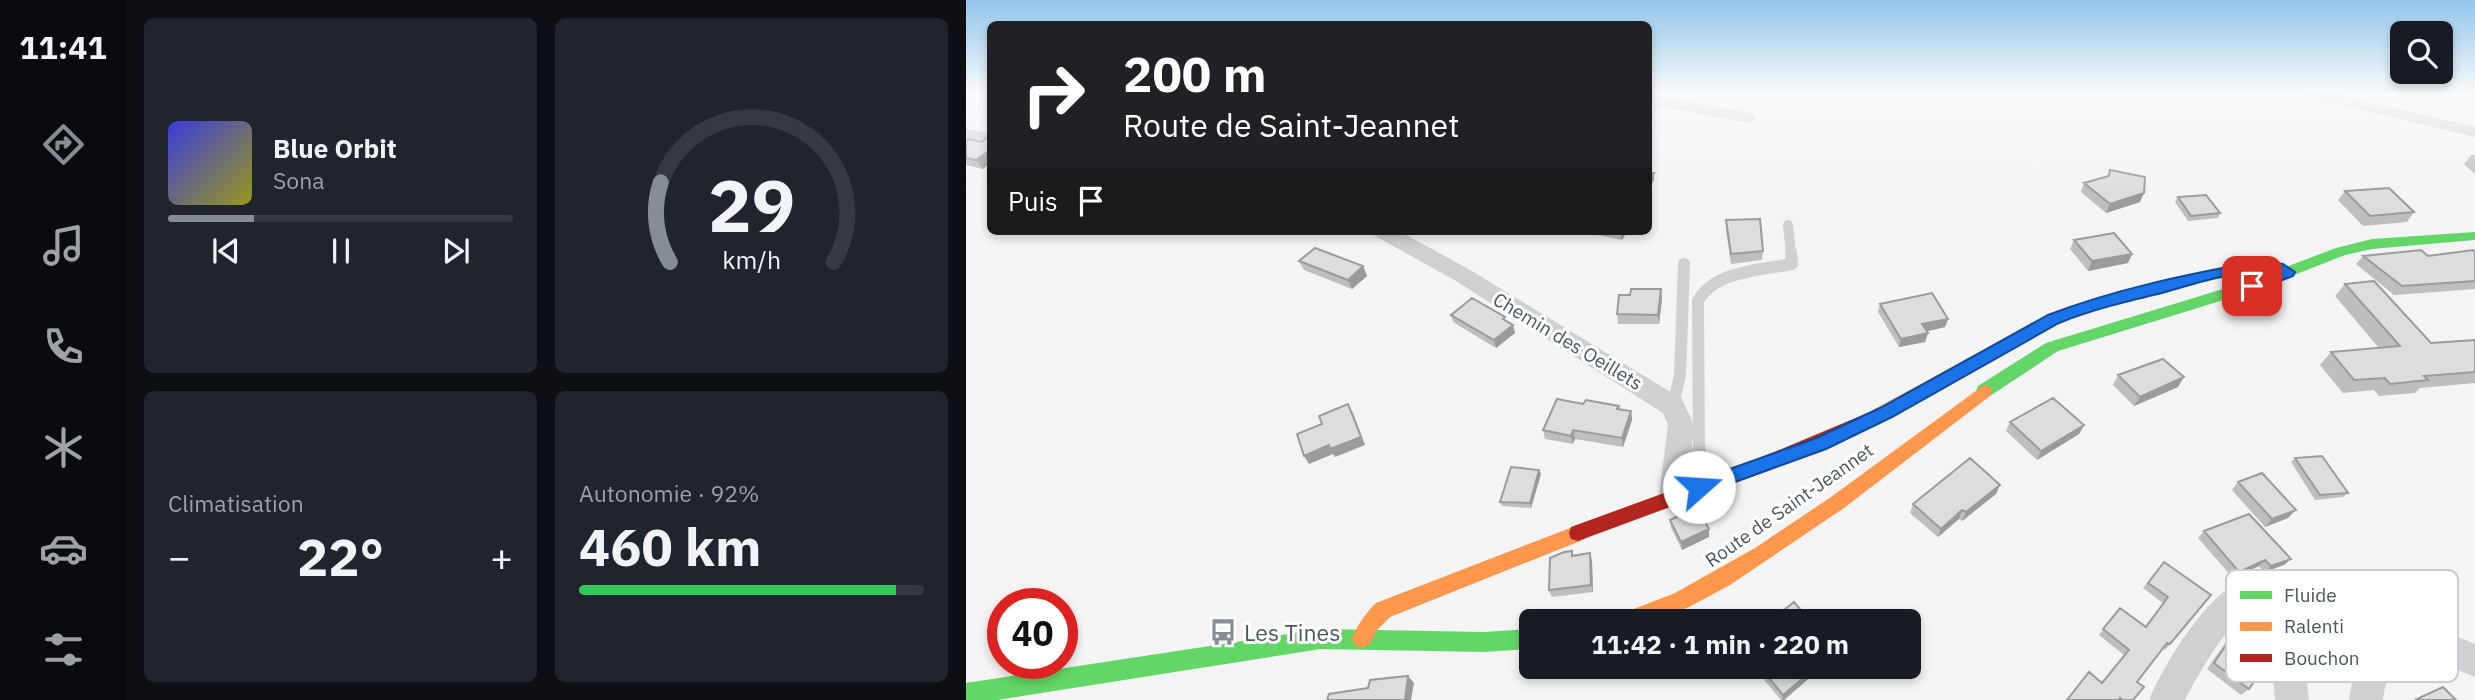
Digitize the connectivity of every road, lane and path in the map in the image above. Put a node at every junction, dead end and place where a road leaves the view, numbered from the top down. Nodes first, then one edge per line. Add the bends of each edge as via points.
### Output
1 (2448, 126) edge
2 (2475, 132) edge
3 (966, 135) edge
4 (987, 138) edge
5 (1788, 225) dead end
6 (1390, 235) edge
7 (2475, 236) edge
8 (1684, 264) dead end
9 (2288, 272) junction
10 (1672, 406) junction
11 (1699, 487) junction
12 (1673, 496) junction
13 (1659, 609) edge
14 (2226, 611) edge
15 (1362, 638) junction
16 (1519, 640) edge
17 (2458, 655) edge
18 (2475, 661) edge
19 (2290, 682) edge
20 (2369, 682) edge
21 (966, 694) edge
22 (2165, 700) edge
23 (2292, 700) edge
24 (2366, 700) edge

1 - 2 lane
3 - 4 street
5 - 11 lane via 1792,264 1733,276 1705,288 1698,301
6 - 10 street, Chemin des Oeillets
7 - 9 main road, Route de Saint-Jeannet via 2363,245
8 - 10 lane via 1680,375
9 - 11 main road via 2259,266 2075,310 1820,444
9 - 13 main road, Route de Saint-Jeannet via 2035,355 1738,570
10 - 12 street via 1681,425
11 - 12 main road
12 - 15 main road via 1391,607 1370,623
14 - 22 street via 2213,622
15 - 16 main road
15 - 21 main road via 1321,639
17 - 18 street
19 - 23 street
20 - 24 street

